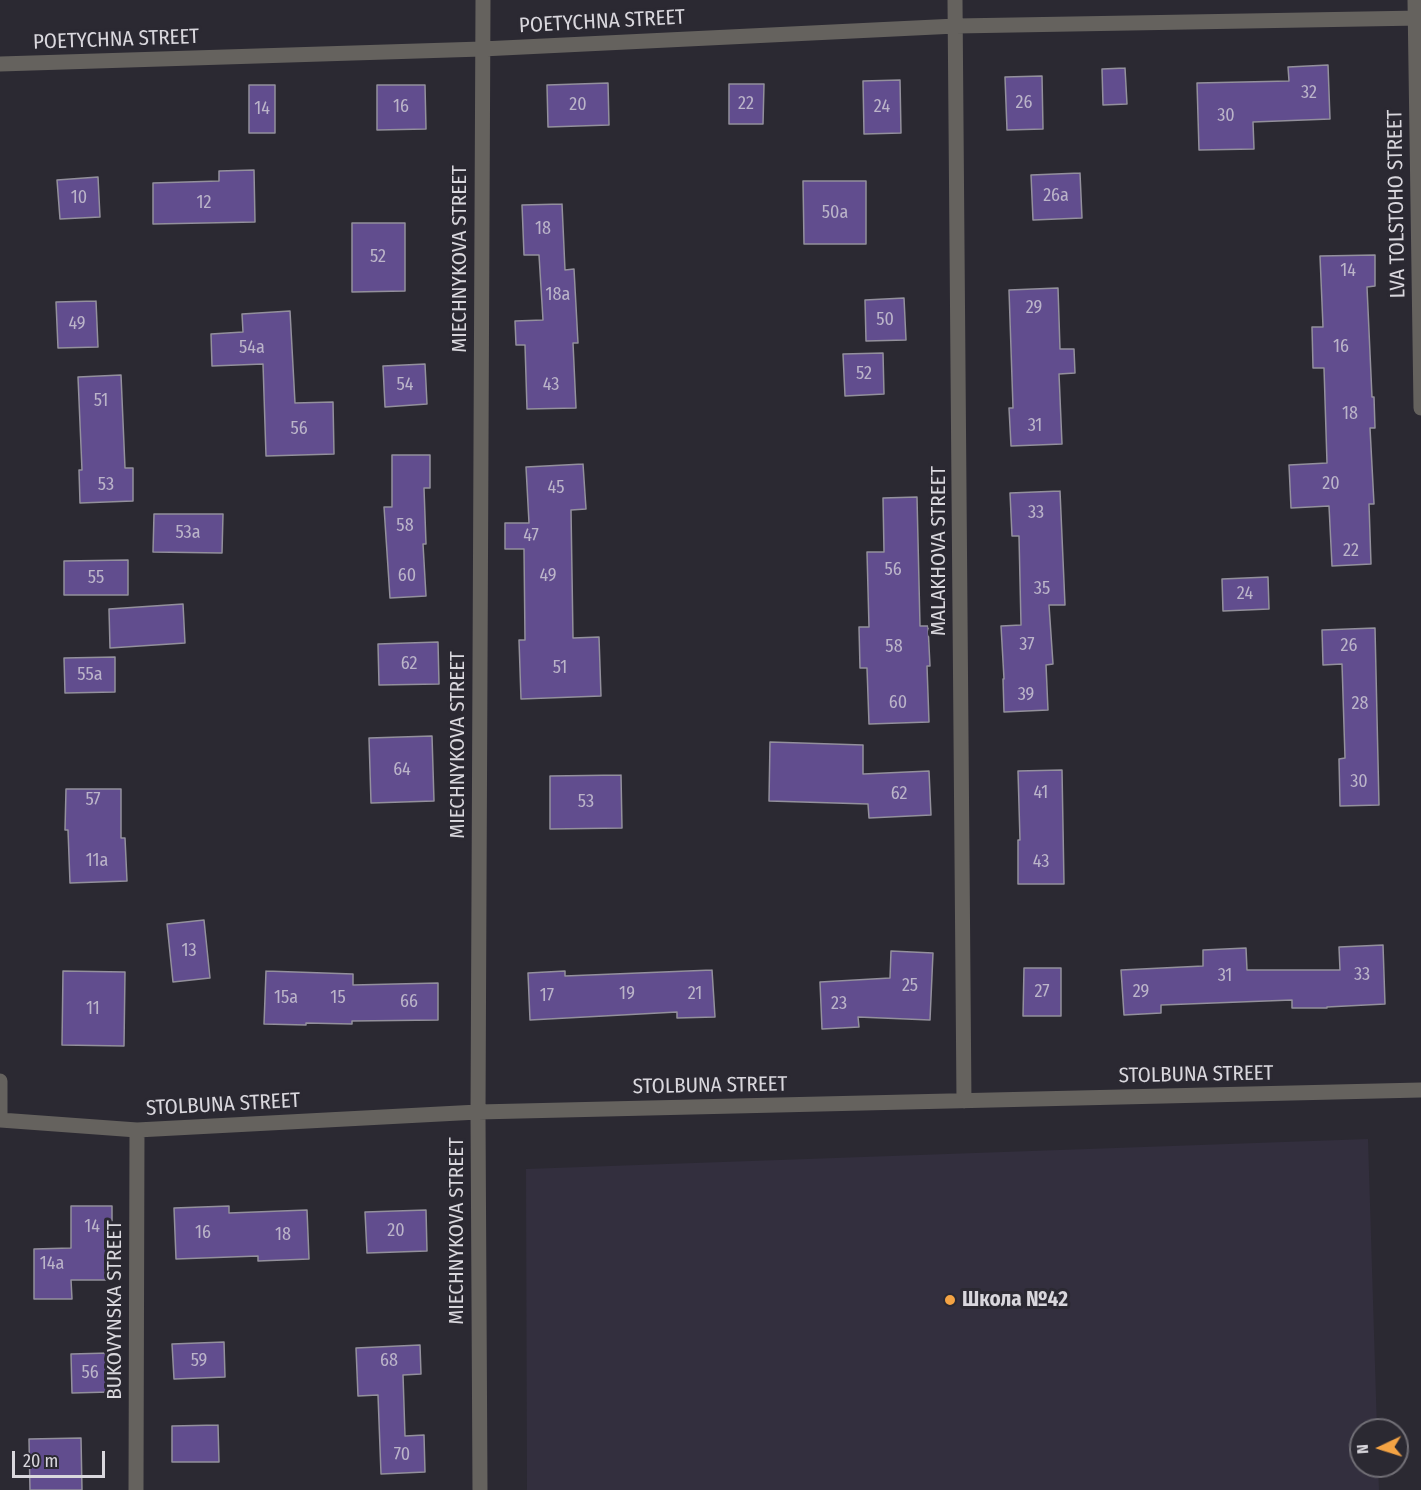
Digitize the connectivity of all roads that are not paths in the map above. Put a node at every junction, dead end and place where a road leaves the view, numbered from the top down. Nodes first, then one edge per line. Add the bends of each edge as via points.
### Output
1 (483, 0) edge
2 (955, 0) edge
3 (1415, 0) edge
4 (1418, 18) edge
5 (956, 26) junction
6 (482, 49) junction
7 (0, 64) edge
8 (1421, 408) edge
9 (0, 1081) edge
10 (1421, 1090) edge
11 (964, 1101) junction
12 (477, 1113) junction
13 (0, 1120) edge
14 (137, 1130) junction
15 (136, 1490) edge
16 (480, 1490) edge

1 - 6 street, MIECHNYKOVA STREET
2 - 5 street, MALAKHOVA STREET
3 - 4 street, LVA TOLSTOHO STREET
4 - 5 street, POETYCHNA STREET
4 - 8 street, LVA TOLSTOHO STREET
5 - 6 street, POETYCHNA STREET
5 - 11 street, MALAKHOVA STREET
6 - 7 street, POETYCHNA STREET
6 - 12 street, MIECHNYKOVA STREET
9 - 13 street
10 - 11 street, STOLBUNA STREET
11 - 12 street, STOLBUNA STREET
12 - 14 street, STOLBUNA STREET
12 - 16 street, MIECHNYKOVA STREET
13 - 14 street, STOLBUNA STREET
14 - 15 street, BUKOVYNSKA STREET

